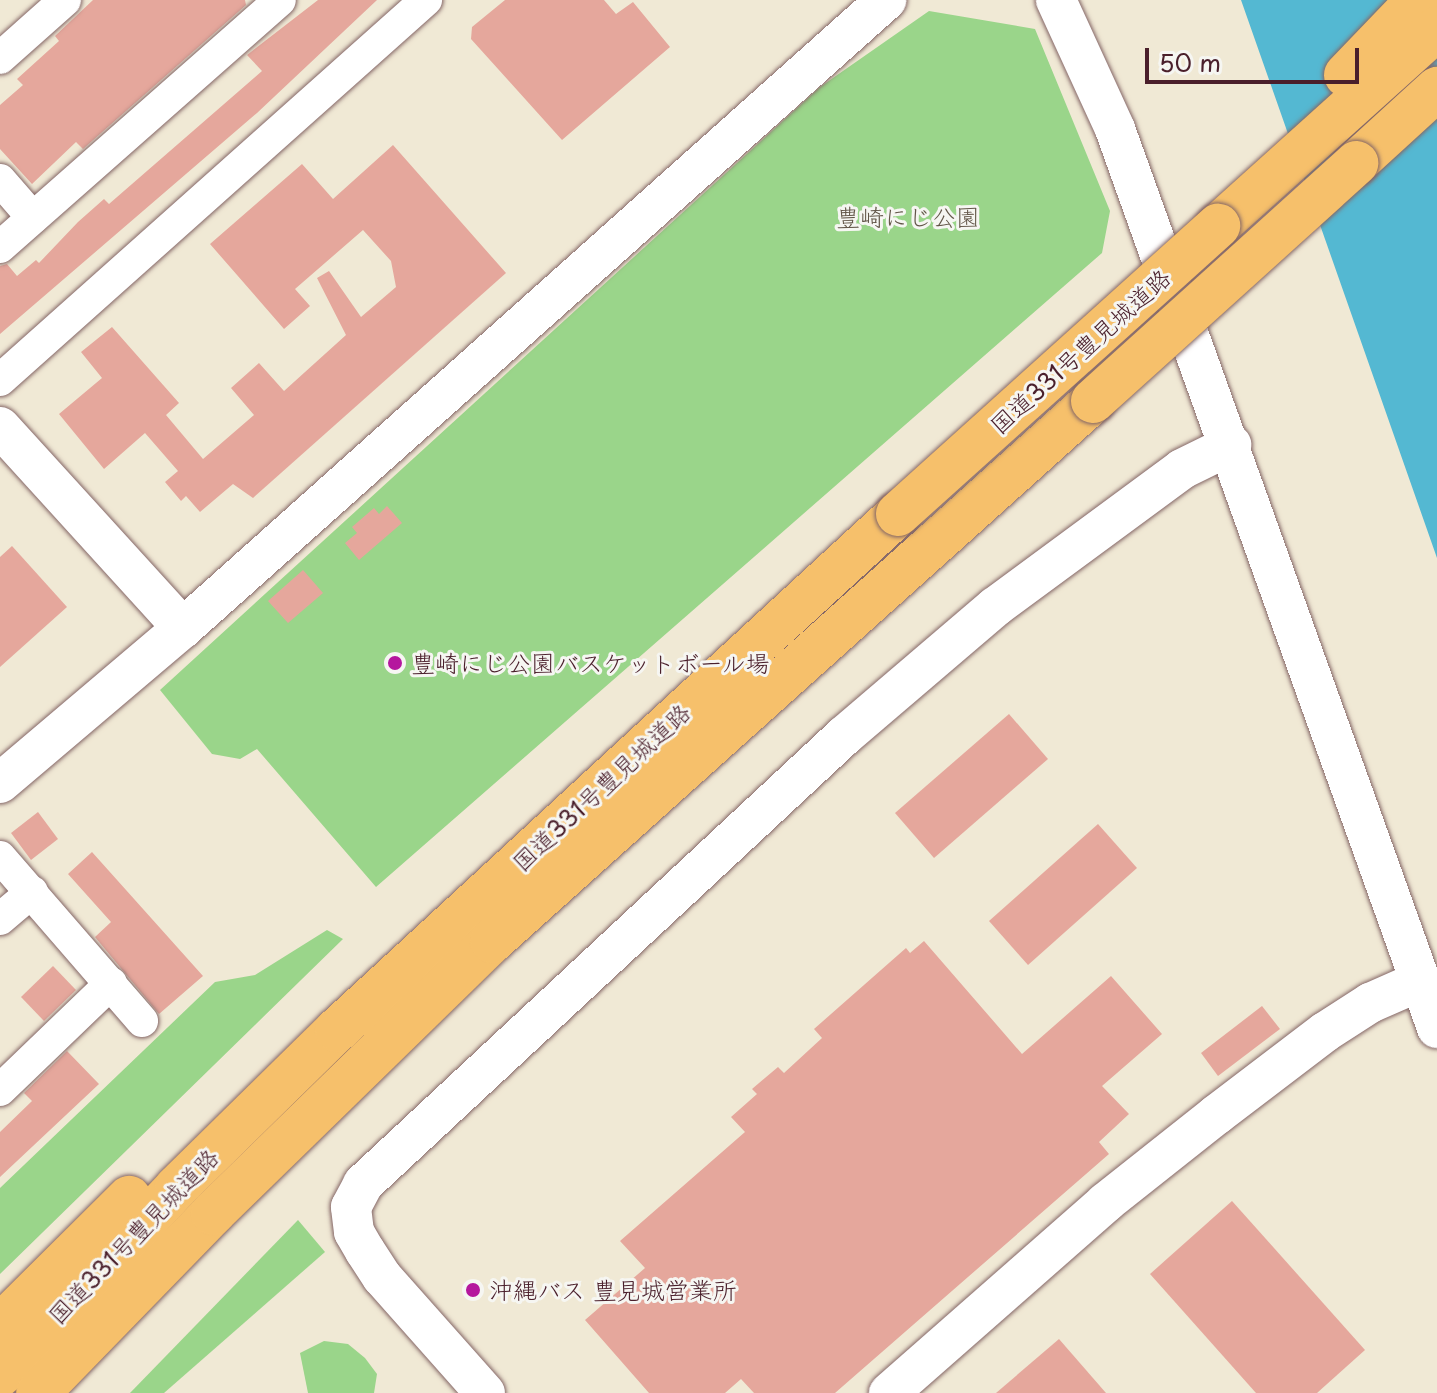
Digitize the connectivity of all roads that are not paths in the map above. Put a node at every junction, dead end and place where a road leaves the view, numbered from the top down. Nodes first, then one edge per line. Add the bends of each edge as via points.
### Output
1 (65, 0) edge
2 (280, 0) edge
3 (426, 0) edge
4 (886, 0) edge
5 (1056, 0) edge
6 (1418, 0) edge
7 (1437, 29) edge
8 (6, 41) edge
9 (1437, 89) edge
10 (1437, 122) edge
11 (1356, 163) junction
12 (1276, 170) junction
13 (0, 180) edge
14 (33, 218) junction
15 (0, 247) edge
16 (0, 380) edge
17 (0, 427) edge
18 (1231, 445) junction
19 (183, 628) junction
20 (0, 783) edge
21 (0, 857) edge
22 (32, 892) junction
23 (0, 919) edge
24 (1420, 981) junction
25 (111, 983) junction
26 (142, 1021) dead end
27 (1437, 1028) edge
28 (351, 1046) junction
29 (0, 1090) edge
30 (0, 1326) edge
31 (0, 1375) edge
32 (38, 1393) edge
33 (77, 1393) edge
34 (485, 1393) edge
35 (889, 1393) edge

1 - 8 street
2 - 14 street
3 - 16 street
4 - 19 street
5 - 18 street via 1115,129
6 - 12 highway via 1333,87
7 - 12 highway, 国道331号豊見城道路
9 - 11 highway, 国道331号豊見城道路
10 - 11 highway via 1422,136
11 - 28 highway, 国道331号豊見城道路, bridge via 928,549
12 - 28 highway, 国道331号豊見城道路, bridge via 898,514
13 - 14 street
14 - 15 street
17 - 19 street
18 - 24 street
18 - 34 street via 1182,469 995,607 844,736 363,1184 351,1207 354,1232 365,1251
19 - 20 street
21 - 22 street
22 - 23 street
22 - 25 street
24 - 27 street
24 - 35 street via 1370,1003 1325,1032 1216,1115 1105,1203
25 - 26 street
25 - 29 street
28 - 30 highway via 271,1061
28 - 31 highway, 国道331号豊見城道路 via 177,1187
28 - 32 highway, 国道331号豊見城道路
28 - 33 highway via 332,1122

